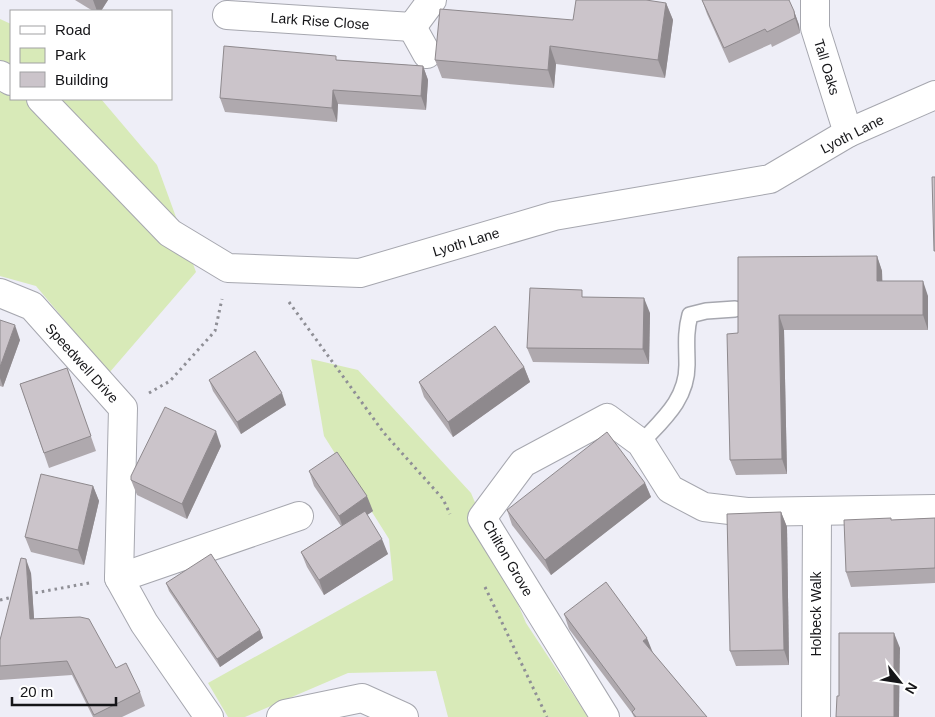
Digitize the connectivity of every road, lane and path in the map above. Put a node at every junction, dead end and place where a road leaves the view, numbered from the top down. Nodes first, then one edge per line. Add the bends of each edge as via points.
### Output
1 (432, 0) edge
2 (815, 0) edge
3 (227, 15) dead end
4 (412, 27) junction
5 (426, 54) dead end
6 (935, 95) edge
7 (42, 100) edge
8 (848, 133) junction
9 (228, 268) junction
10 (266, 269) junction
11 (0, 293) edge
12 (735, 309) dead end
13 (123, 408) junction
14 (640, 443) junction
15 (935, 510) edge
16 (817, 512) junction
17 (298, 516) dead end
18 (451, 516) dead end
19 (119, 578) junction
20 (484, 585) dead end
21 (28, 595) edge
22 (18, 596) edge
23 (0, 600) edge
24 (209, 717) edge
25 (281, 717) edge
26 (404, 717) edge
27 (547, 717) edge
28 (606, 717) edge
29 (816, 717) edge

1 - 4 street
2 - 8 street, Tall Oaks via 815,28
3 - 4 street, Lark Rise Close
4 - 5 street
6 - 8 street, Lyoth Lane
7 - 9 street, Lyoth Lane via 170,233
8 - 10 street, Lyoth Lane via 770,179 554,216 360,273
9 - 10 street, Lyoth Lane
9 - 13 path via 215,331 170,381
10 - 18 path via 384,433 443,499
11 - 13 street, Speedwell Drive via 32,306
12 - 14 lane via 690,315 686,331 687,368 678,403
13 - 19 street, Speedwell Drive
14 - 16 street, Chilton Grove via 670,489 704,507 747,512
14 - 28 street, Chilton Grove via 607,418 523,463 482,518
15 - 16 street, Chilton Grove
16 - 29 street, Holbeck Walk
17 - 19 street
19 - 21 path
19 - 24 street via 144,623
20 - 27 path
22 - 23 path
25 - 26 street via 362,698

